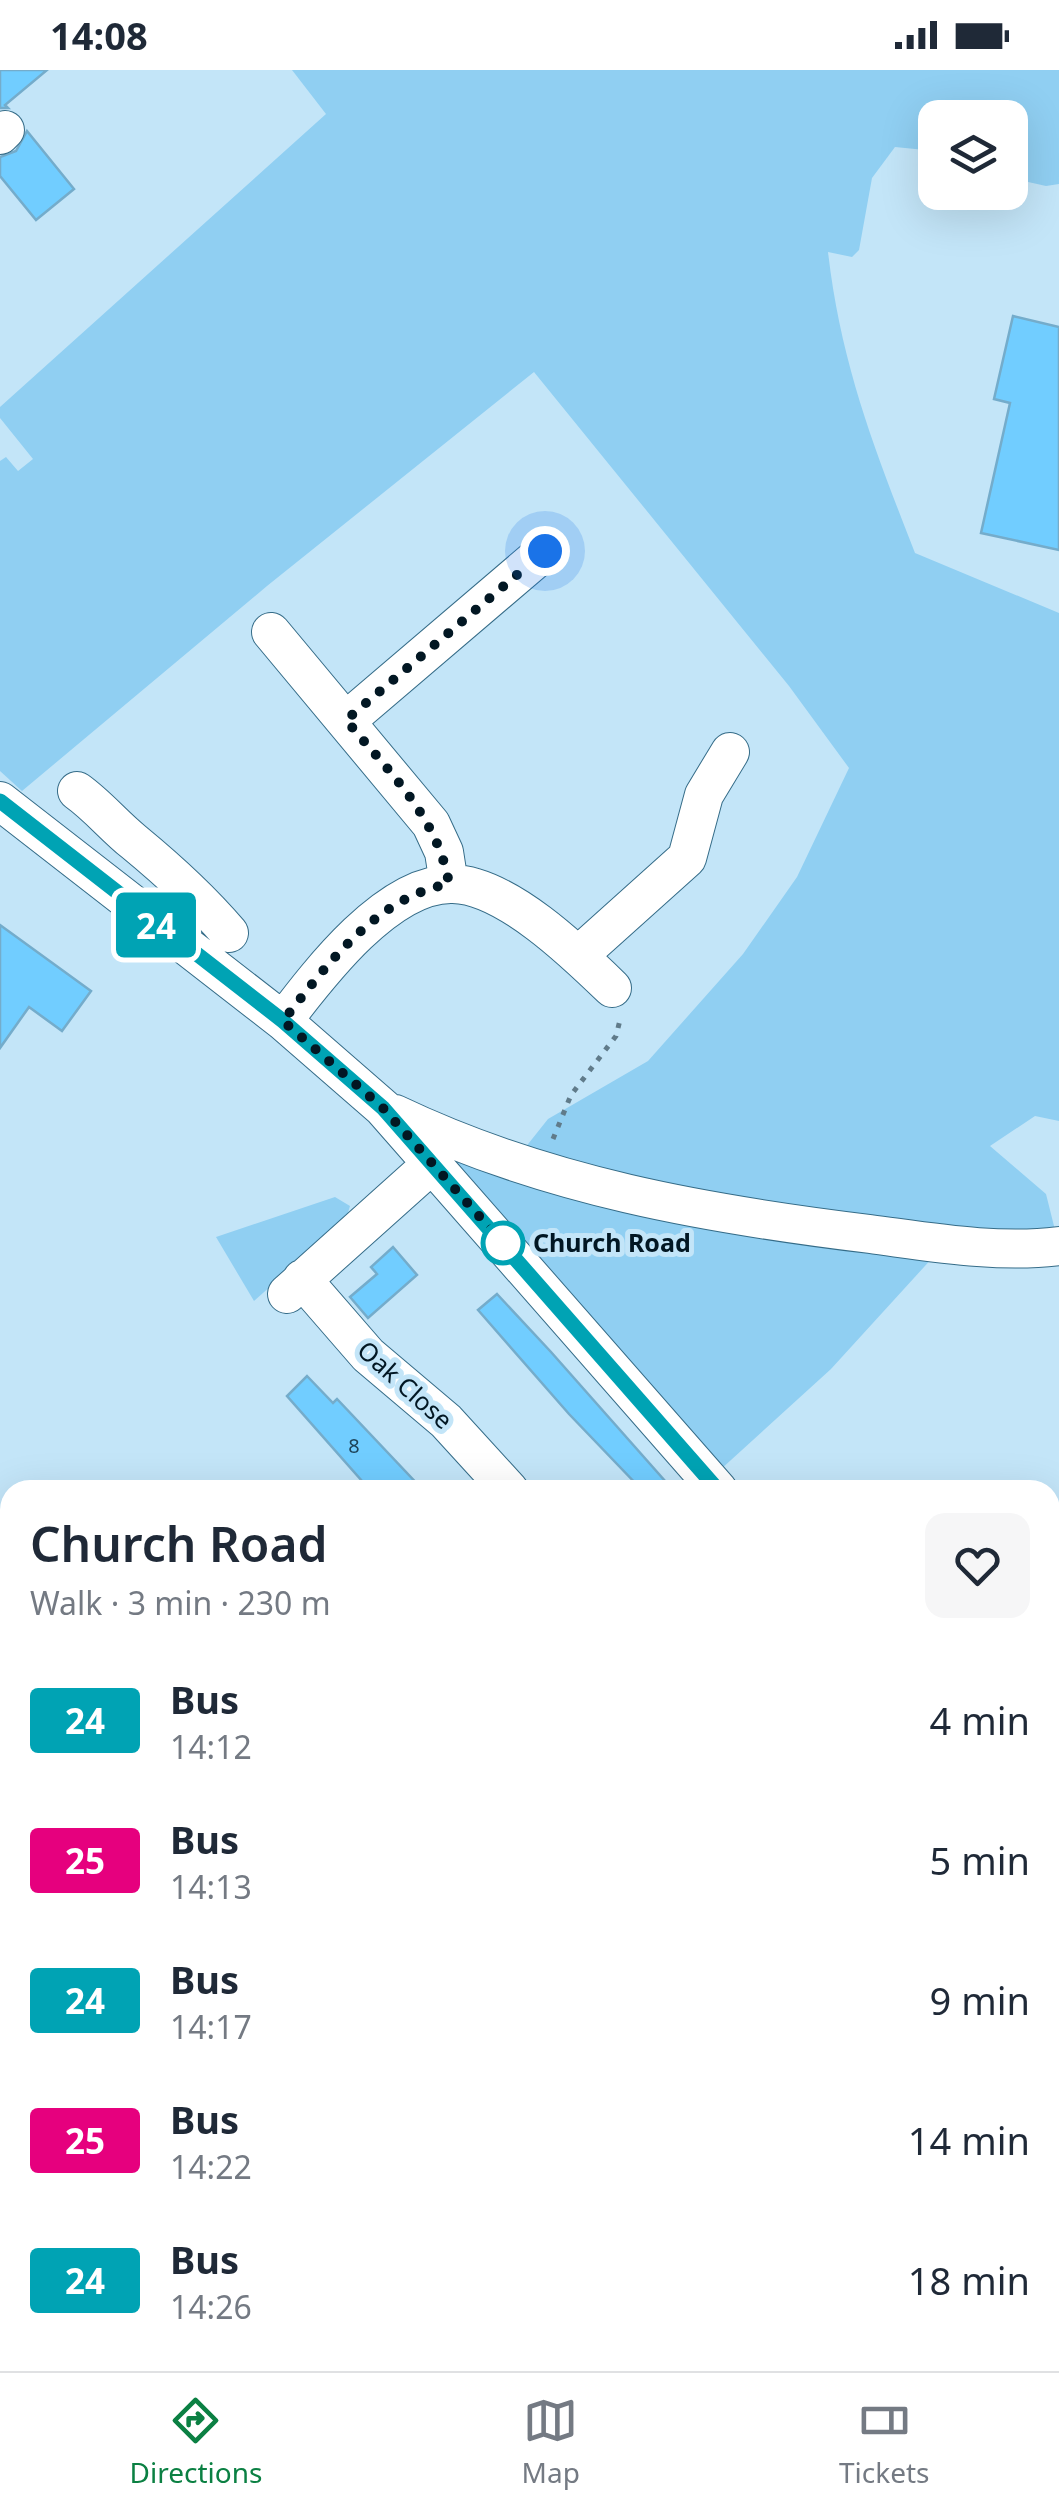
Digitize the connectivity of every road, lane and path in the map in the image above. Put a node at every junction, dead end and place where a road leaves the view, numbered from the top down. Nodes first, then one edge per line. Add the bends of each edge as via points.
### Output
1 (545, 551) dead end
2 (271, 632) dead end
3 (346, 720) junction
4 (730, 752) dead end
5 (76, 790) dead end
6 (0, 801) edge
7 (133, 842) junction
8 (96, 878) junction
9 (449, 884) junction
10 (229, 933) dead end
11 (579, 955) junction
12 (612, 988) joint
13 (283, 1021) junction
14 (383, 1108) junction
15 (432, 1164) junction
16 (539, 1172) junction
17 (1059, 1246) edge
18 (499, 1480) edge
19 (709, 1480) edge

1 - 3 street
2 - 3 street
3 - 9 street via 431,824
4 - 11 street via 704,795 687,858
5 - 7 street
6 - 8 street
7 - 8 street
7 - 10 street via 158,858
8 - 13 street
9 - 11 street via 496,897
9 - 13 street via 418,892 385,912 318,975
11 - 12 street
12 - 16 path via 619,1002 616,1036 572,1095
13 - 14 street
14 - 15 street
14 - 16 street
15 - 18 street, Oak Close via 294,1287 446,1421
15 - 19 street
16 - 17 street via 633,1198 770,1222 945,1244

